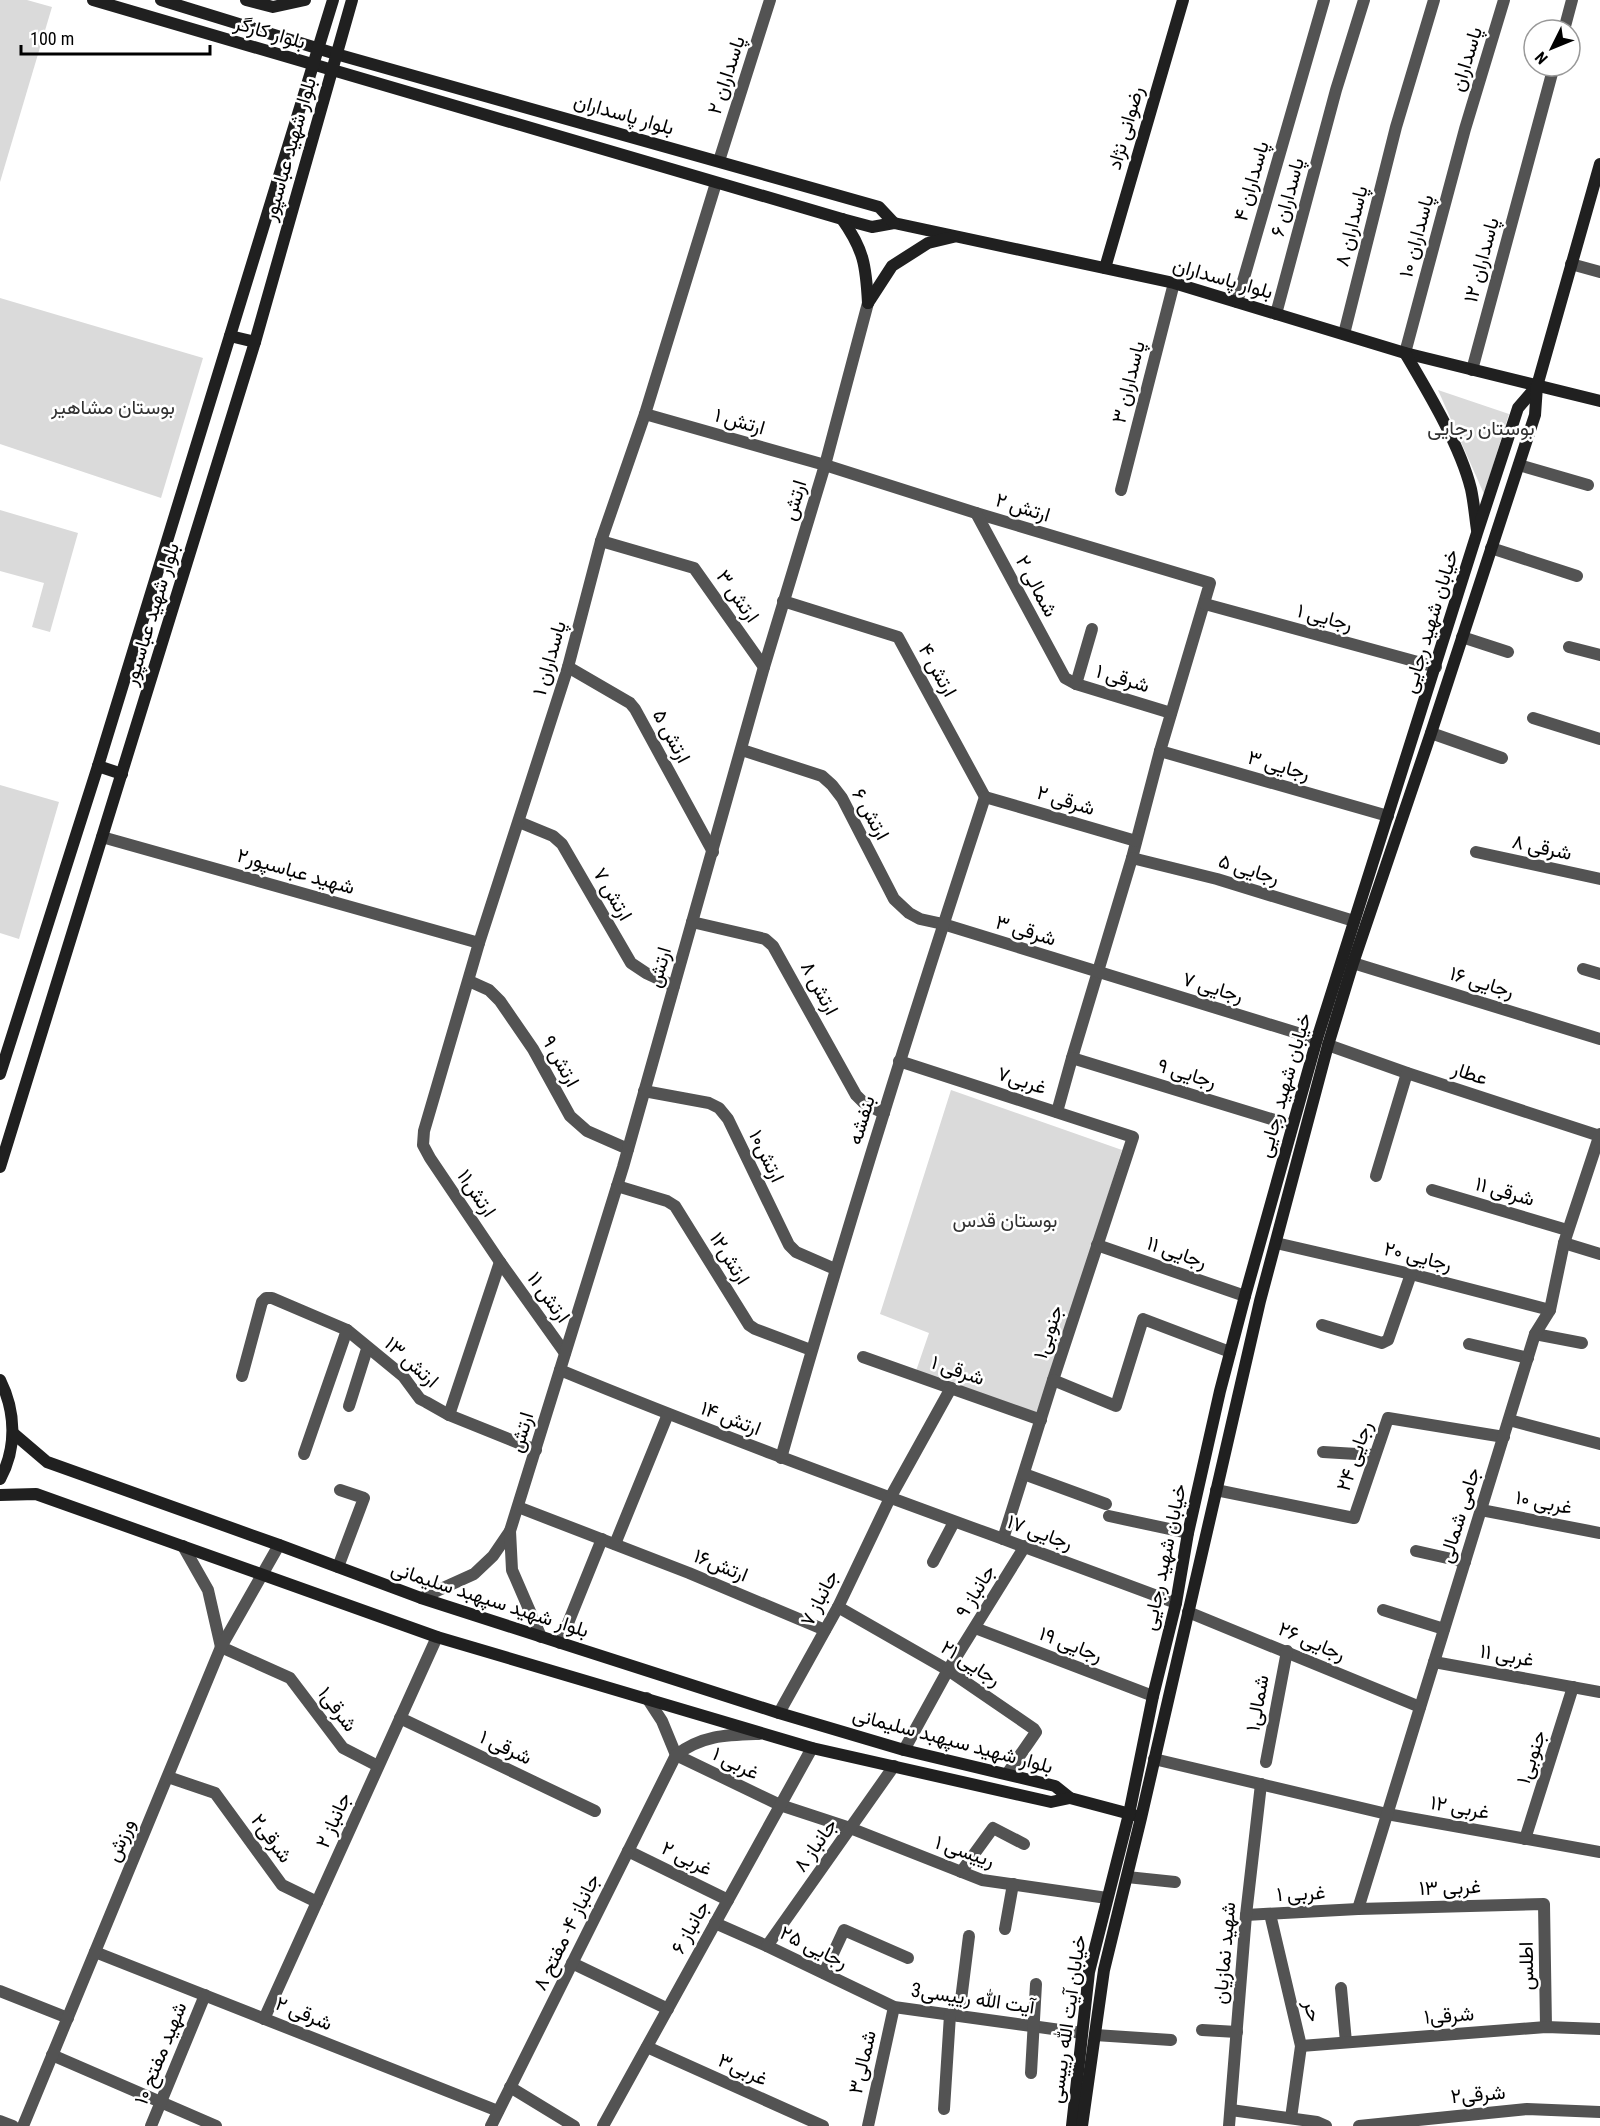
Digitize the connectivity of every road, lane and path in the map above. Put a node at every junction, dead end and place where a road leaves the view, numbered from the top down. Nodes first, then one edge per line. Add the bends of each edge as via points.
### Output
1 (93, 0) edge
2 (161, 0) edge
3 (246, 0) edge
4 (305, 0) edge
5 (333, 0) edge
6 (352, 0) edge
7 (770, 0) edge
8 (1184, 0) edge
9 (1324, 0) edge
10 (1364, 0) edge
11 (1434, 0) edge
12 (1504, 0) edge
13 (1572, 0) edge
14 (1567, 18) edge
15 (319, 48) junction
16 (336, 54) junction
17 (313, 64) junction
18 (332, 70) junction
19 (1551, 78) edge
20 (1465, 129) joint
21 (719, 161) junction
22 (1599, 171) edge
23 (716, 183) junction
24 (842, 219) junction
25 (894, 223) junction
26 (956, 237) junction
27 (1571, 264) junction
28 (1105, 268) junction
29 (1600, 272) edge
30 (1174, 283) junction
31 (1237, 302) junction
32 (868, 303) junction
33 (1276, 314) junction
34 (1344, 334) junction
35 (230, 336) junction
36 (255, 342) junction
37 (1405, 352) junction
38 (1472, 370) junction
39 (1537, 386) junction
40 (1600, 401) edge
41 (645, 414) junction
42 (825, 465) junction
43 (1520, 465) junction
44 (1588, 485) dead end
45 (1121, 490) dead end
46 (976, 513) junction
47 (1477, 533) junction
48 (601, 541) junction
49 (1491, 548) junction
50 (1577, 576) dead end
51 (783, 601) junction
52 (1204, 604) junction
53 (1092, 629) dead end
54 (1462, 637) junction
55 (1569, 647) dead end
56 (1508, 652) dead end
57 (1600, 655) edge
58 (764, 666) junction
59 (568, 667) junction
60 (1436, 667) junction
61 (1071, 681) junction
62 (1171, 712) junction
63 (1533, 718) dead end
64 (1431, 733) junction
65 (1600, 739) edge
66 (742, 750) junction
67 (1160, 751) junction
68 (1502, 758) dead end
69 (98, 766) junction
70 (122, 774) junction
71 (985, 796) junction
72 (1388, 816) junction
73 (519, 822) junction
74 (102, 837) junction
75 (1136, 841) junction
76 (712, 852) junction
77 (1476, 852) dead end
78 (1132, 858) junction
79 (1378, 867) junction
80 (1600, 879) edge
81 (1354, 921) junction
82 (692, 922) junction
83 (943, 924) junction
84 (479, 943) junction
85 (1353, 963) junction
86 (1583, 969) dead end
87 (1098, 972) junction
88 (1600, 974) edge
89 (469, 981) junction
90 (674, 986) junction
91 (1600, 1039) edge
92 (1323, 1042) junction
93 (1072, 1058) junction
94 (899, 1060) junction
95 (1407, 1073) junction
96 (0, 1074) edge
97 (645, 1091) junction
98 (1057, 1112) junction
99 (884, 1113) junction
100 (1291, 1125) junction
101 (1600, 1135) edge
102 (1133, 1137) joint
103 (423, 1145) joint
104 (628, 1149) junction
105 (0, 1167) edge
106 (1376, 1176) dead end
107 (617, 1186) junction
108 (1432, 1190) dead end
109 (1567, 1230) junction
110 (1276, 1243) junction
111 (1564, 1243) junction
112 (1097, 1245) junction
113 (1600, 1254) edge
114 (500, 1262) junction
115 (835, 1269) junction
116 (1411, 1274) junction
117 (1245, 1296) junction
118 (1550, 1310) junction
119 (1322, 1325) dead end
120 (347, 1330) junction
121 (1535, 1334) junction
122 (1582, 1343) dead end
123 (1469, 1344) dead end
124 (368, 1348) junction
125 (811, 1350) junction
126 (1230, 1352) junction
127 (565, 1353) junction
128 (863, 1357) dead end
129 (1528, 1358) junction
130 (560, 1370) junction
131 (242, 1376) dead end
132 (0, 1380) edge
133 (1053, 1380) junction
134 (951, 1388) junction
135 (1220, 1391) junction
136 (1237, 1397) junction
137 (348, 1406) dead end
138 (449, 1414) junction
139 (668, 1414) junction
140 (1041, 1420) junction
141 (1509, 1420) junction
142 (13, 1433) junction
143 (1504, 1437) junction
144 (1600, 1444) edge
145 (536, 1450) junction
146 (1323, 1452) dead end
147 (304, 1454) dead end
148 (1374, 1455) junction
149 (781, 1458) junction
150 (1024, 1473) junction
151 (0, 1479) edge
152 (340, 1490) dead end
153 (1216, 1490) junction
154 (0, 1495) edge
155 (890, 1498) junction
156 (518, 1507) junction
157 (1481, 1510) junction
158 (954, 1522) junction
159 (510, 1531) junction
160 (1188, 1533) junction
161 (1600, 1533) edge
162 (602, 1539) junction
163 (1003, 1539) junction
164 (615, 1544) junction
165 (279, 1545) junction
166 (183, 1546) junction
167 (1025, 1546) junction
168 (1416, 1551) dead end
169 (933, 1562) dead end
170 (1465, 1562) junction
171 (338, 1567) junction
172 (263, 1574) junction
173 (421, 1598) junction
174 (1176, 1603) junction
175 (838, 1607) junction
176 (1383, 1610) dead end
177 (1188, 1612) junction
178 (975, 1628) junction
179 (1444, 1629) junction
180 (825, 1630) junction
181 (437, 1637) junction
182 (540, 1637) junction
183 (560, 1643) junction
184 (221, 1647) junction
185 (1287, 1651) junction
186 (1434, 1662) junction
187 (948, 1670) junction
188 (1573, 1687) junction
189 (1600, 1692) edge
190 (1153, 1696) junction
191 (647, 1698) junction
192 (1420, 1707) junction
193 (779, 1713) junction
194 (400, 1718) junction
195 (763, 1733) junction
196 (812, 1748) junction
197 (904, 1750) junction
198 (676, 1755) junction
199 (1154, 1759) junction
200 (1266, 1762) dead end
201 (378, 1766) junction
202 (894, 1766) junction
203 (1007, 1774) junction
204 (168, 1777) junction
205 (1261, 1784) junction
206 (1070, 1798) junction
207 (780, 1805) junction
208 (595, 1811) dead end
209 (1129, 1814) junction
210 (1387, 1814) junction
211 (1142, 1818) junction
212 (850, 1828) junction
213 (1526, 1839) junction
214 (1024, 1844) dead end
215 (628, 1851) junction
216 (1600, 1852) edge
217 (961, 1872) junction
218 (1127, 1877) junction
219 (1175, 1882) dead end
220 (1013, 1884) junction
221 (1107, 1898) junction
222 (728, 1900) junction
223 (317, 1902) junction
224 (1544, 1904) joint
225 (1358, 1909) junction
226 (1270, 1914) junction
227 (1246, 1915) junction
228 (715, 1923) junction
229 (1005, 1929) dead end
230 (969, 1936) dead end
231 (767, 1946) junction
232 (95, 1952) junction
233 (908, 1958) dead end
234 (572, 1963) junction
235 (824, 1973) junction
236 (1036, 1984) dead end
237 (1341, 1988) dead end
238 (0, 1991) edge
239 (205, 1995) junction
240 (894, 2007) junction
241 (668, 2009) junction
242 (954, 2015) junction
243 (68, 2018) junction
244 (264, 2019) junction
245 (1033, 2026) junction
246 (1546, 2027) junction
247 (1600, 2029) edge
248 (1202, 2030) dead end
249 (1237, 2032) junction
250 (1088, 2034) junction
251 (1171, 2040) dead end
252 (1346, 2042) junction
253 (1301, 2046) junction
254 (647, 2047) junction
255 (52, 2055) junction
256 (1031, 2073) dead end
257 (510, 2087) junction
258 (160, 2103) junction
259 (944, 2109) dead end
260 (1231, 2110) junction
261 (498, 2111) junction
262 (1600, 2112) edge
263 (1291, 2118) junction
264 (0, 2121) edge
265 (1320, 2125) edge
266 (13, 2126) edge
267 (23, 2126) edge
268 (150, 2126) edge
269 (216, 2126) edge
270 (491, 2126) edge
271 (574, 2126) edge
272 (603, 2126) edge
273 (823, 2126) edge
274 (868, 2126) edge
275 (1072, 2126) edge
276 (1082, 2126) edge
277 (1229, 2126) edge
278 (1359, 2126) edge

1 - 17 main road, بلوار کارگر
2 - 15 main road, بلوار کارگر
3 - 4 main road via 273,8
5 - 15 main road, بلوار شهید عباسپور
6 - 16 main road, بلوار شهید عباسپور
7 - 21 street, پاسداران ۲
8 - 28 main road, رضوانی نژاد
9 - 31 street, پاسداران ۴
10 - 33 street, پاسداران ۶
11 - 34 street, پاسداران ۸ via 1396,127
12 - 20 street, پاسداران
13 - 14 street
15 - 16 main road, بلوار کارگر
15 - 17 main road, بلوار شهید عباسپور
16 - 18 main road, بلوار شهید عباسپور
16 - 21 main road, بلوار پاسداران
17 - 18 main road, بلوار کارگر
17 - 35 main road, بلوار شهید عباسپور
18 - 23 main road, بلوار پاسداران
18 - 36 main road, بلوار شهید عباسپور
19 - 38 street, پاسداران ۱۲
20 - 37 street, پاسداران ۱۰
21 - 25 main road, بلوار پاسداران via 879,207
22 - 27 main road, خیابان شهید رجایی
23 - 24 main road, بلوار پاسداران
23 - 41 street, پاسداران ۱
24 - 25 main road, بلوار پاسداران via 872,227
24 - 32 main road via 863,256
25 - 26 main road, بلوار پاسداران
26 - 28 main road, بلوار پاسداران
26 - 32 main road via 928,243 892,266
27 - 29 street
27 - 39 main road, خیابان شهید رجایی
28 - 30 main road, بلوار پاسداران
30 - 31 main road, بلوار پاسداران
30 - 45 street, پاسداران ۳
31 - 33 main road, بلوار پاسداران
32 - 42 street, ارتش
33 - 34 main road, بلوار پاسداران
34 - 37 main road, بلوار پاسداران
35 - 36 main road
35 - 69 main road, بلوار شهید عباسپور
36 - 70 main road, بلوار شهید عباسپور
37 - 38 main road, بلوار پاسداران
37 - 47 main road via 1460,458 1471,489
38 - 39 main road, بلوار پاسداران
39 - 40 main road, بلوار پاسداران
39 - 43 main road, خیابان شهید رجایی via 1535,415
39 - 47 main road, خیابان شهید رجایی via 1518,408
41 - 42 street, ارتش ۱
41 - 48 street, پاسداران ۱
42 - 46 street, ارتش ۲
42 - 51 street, ارتش
43 - 44 street
43 - 49 main road, خیابان شهید رجایی
46 - 52 street, ارتش ۲ via 1210,583
46 - 61 street, شمالی ۲
47 - 60 main road, خیابان شهید رجایی
48 - 58 street, ارتش ۳ via 694,568
48 - 59 street, پاسداران ۱
49 - 50 street
49 - 54 main road, خیابان شهید رجایی
51 - 58 street, ارتش
51 - 71 street, ارتش ۴ via 898,637
52 - 60 street, رجایی ۱
52 - 62 street
53 - 61 street
54 - 56 street
54 - 64 main road, خیابان شهید رجایی
55 - 57 street
58 - 66 street, ارتش
59 - 73 street, پاسداران ۱
59 - 76 street, ارتش ۵ via 635,709
60 - 72 main road, خیابان شهید رجایی
61 - 62 street, شرقی ۱
62 - 67 street
63 - 65 street
64 - 68 street
64 - 79 main road, خیابان شهید رجایی
66 - 76 street, ارتش
66 - 83 street, ارتش ۶ via 827,780 842,798 894,899 920,919
67 - 72 street, رجایی ۳
67 - 75 street
69 - 70 main road
69 - 96 main road, بلوار شهید عباسپور
70 - 74 main road, بلوار شهید عباسپور
71 - 75 street, شرقی ۲
71 - 83 street, بنفشه
72 - 79 main road, خیابان شهید رجایی
73 - 84 street, پاسداران ۱
73 - 90 street, ارتش ۷ via 553,836 562,844 631,963
74 - 84 street, شهید عباسپور۲
74 - 105 main road, بلوار شهید عباسپور
75 - 78 street
76 - 82 street, ارتش
77 - 80 street, شرقی ۸
78 - 81 street, رجایی ۵ via 1218,879
78 - 87 street
79 - 81 main road, خیابان شهید رجایی
79 - 85 main road, خیابان شهید رجایی
81 - 92 main road, خیابان شهید رجایی
82 - 90 street, ارتش
82 - 99 street, ارتش ۸ via 765,939 773,945 856,1095
83 - 87 street, شرقی ۳
83 - 94 street, بنفشه
84 - 89 street, پاسداران ۱
85 - 91 street, رجایی ۱۶
85 - 92 main road, خیابان شهید رجایی
86 - 88 street
87 - 92 street, رجایی ۷
87 - 93 street
89 - 103 street, پاسداران ۱
89 - 104 street, ارتش ۹ via 489,990 507,1010 570,1116 587,1131
90 - 97 street, ارتش
92 - 95 street, عطار
92 - 100 main road, خیابان شهید رجایی
92 - 110 main road, خیابان شهید رجایی
93 - 98 street
93 - 100 street, رجایی ۹
94 - 98 street, غربی۷
94 - 99 street, بنفشه
95 - 101 street, عطار
95 - 106 street
97 - 104 street, ارتش
97 - 115 street, ارتش۱۰ via 719,1108 728,1119 789,1245
98 - 102 street, غربی۷
99 - 115 street, بنفشه
100 - 117 main road, خیابان شهید رجایی
101 - 109 street, جامی شمالی
102 - 112 street, جنوبی۱
103 - 114 street, ارتش۱۱
104 - 107 street, ارتش
107 - 125 street, ارتش۱۲ via 675,1206 749,1325
107 - 127 street, ارتش
108 - 109 street, شرقی ۱۱
109 - 111 street, جامی شمالی
110 - 116 street, رجایی ۲۰
110 - 136 main road, خیابان شهید رجایی
111 - 113 street
111 - 118 street, جامی شمالی
112 - 117 street, رجایی ۱۱
112 - 133 street, جنوبی۱
114 - 127 street, ارتش ۱۱
114 - 138 street
115 - 125 street, بنفشه
116 - 118 street, رجایی ۲۰
116 - 119 street via 1386,1342
117 - 126 main road, خیابان شهید رجایی
118 - 121 street, جامی شمالی
120 - 124 street, ارتش ۱۳
120 - 131 street, ارتش ۱۳ via 266,1298
120 - 147 street
121 - 122 street
121 - 129 street, جامی شمالی
123 - 129 street
124 - 137 street
124 - 138 street, ارتش ۱۳ via 403,1376 420,1399
125 - 149 street, بنفشه
126 - 133 street via 1143,1319 1116,1406
126 - 135 main road, خیابان شهید رجایی
127 - 130 street, ارتش
128 - 134 street, شرقی ۱
129 - 141 street, جامی شمالی
130 - 139 street, ارتش ۱۴
130 - 145 street, ارتش
132 - 142 main road via 10,1407
133 - 140 street, جنوبی۱
134 - 140 street, شرقی ۱
134 - 155 street, جانباز ۷
135 - 136 main road
135 - 160 main road, خیابان شهید رجایی
136 - 153 main road, خیابان شهید رجایی
138 - 145 street, ارتش ۱۳
139 - 149 street, ارتش ۱۴
139 - 164 street
140 - 150 street, جنوبی۱
141 - 143 street, جامی شمالی
141 - 144 street
142 - 151 main road
142 - 165 main road, بلوار شهید سپهبد سلیمانی via 47,1462
143 - 148 street, رجایی ۲۴ via 1388,1418
143 - 157 street, جامی شمالی
145 - 156 street, ارتش
146 - 148 street
148 - 153 street, رجایی ۲۴ via 1353,1518
149 - 155 street, ارتش ۱۴
150 - 160 street via 1108,1510
150 - 163 street, جنوبی۱
152 - 171 street via 364,1498
153 - 177 main road, خیابان شهید رجایی
154 - 166 main road, بلوار شهید سپهبد سلیمانی via 36,1494
155 - 158 street, رجایی ۱۷
155 - 175 street, جانباز ۷
156 - 159 street, ارتش
156 - 162 street, ارتش۱۶
157 - 161 street, غربی ۱۰
157 - 170 street, جامی شمالی
158 - 163 street, رجایی ۱۷
158 - 169 street
159 - 173 street via 493,1556 474,1574
159 - 182 street, ارتش via 512,1570
160 - 174 main road, خیابان شهید رجایی
162 - 164 street, ارتش۱۶
162 - 183 street
163 - 167 street, رجایی ۱۷
164 - 180 street, ارتش۱۶
165 - 171 main road, بلوار شهید سپهبد سلیمانی
165 - 172 street, ورزش
166 - 172 main road, بلوار شهید سپهبد سلیمانی
166 - 184 street via 208,1590
167 - 174 street, رجایی ۱۷
167 - 178 street, جانباز ۹
168 - 170 street
170 - 179 street, جامی شمالی
171 - 173 main road, بلوار شهید سپهبد سلیمانی
172 - 181 main road, بلوار شهید سپهبد سلیمانی
172 - 184 street, ورزش
173 - 182 main road, بلوار شهید سپهبد سلیمانی
174 - 190 main road, خیابان شهید رجایی
175 - 180 street, جانباز ۷
175 - 187 street, رجایی ۲۱
176 - 179 street
177 - 185 street, رجایی ۲۶
177 - 199 main road, خیابان شهید رجایی
178 - 187 street, جانباز ۹
178 - 190 street, رجایی ۱۹
179 - 186 street, جامی شمالی
180 - 193 street, جانباز ۷
181 - 191 main road, بلوار شهید سپهبد سلیمانی
181 - 194 street, جانباز ۲
182 - 183 main road, بلوار شهید سپهبد سلیمانی
183 - 193 main road, بلوار شهید سپهبد سلیمانی
184 - 201 street, شرقی۱ via 290,1678 343,1748
184 - 204 street, ورزش
185 - 192 street, رجایی ۲۶
185 - 200 street, شمالی۱
186 - 188 street, غربی ۱۱
186 - 192 street, جامی شمالی
187 - 197 street, جانباز ۹
187 - 203 street, رجایی ۲۱ via 1036,1732
188 - 189 street, غربی ۱۱
188 - 213 street, جنوبی۱
190 - 209 main road, خیابان شهید رجایی
191 - 195 main road, بلوار شهید سپهبد سلیمانی
191 - 198 street via 662,1720
192 - 210 street, جامی شمالی
193 - 197 main road, بلوار شهید سپهبد سلیمانی
194 - 201 street, جانباز ۲
194 - 208 street, شرقی ۱
195 - 196 main road, بلوار شهید سپهبد سلیمانی
195 - 198 street via 709,1737
196 - 202 main road, بلوار شهید سپهبد سلیمانی
196 - 207 street, جانباز ۶
197 - 203 main road, بلوار شهید سپهبد سلیمانی
198 - 207 street, غربی ۱
198 - 215 street, جانباز ۴- مفتح ۸
199 - 205 street
199 - 211 main road, خیابان شهید رجایی
201 - 223 street, جانباز ۲
202 - 206 main road, بلوار شهید سپهبد سلیمانی via 1051,1802
202 - 212 street, جانباز ۸
203 - 206 main road, بلوار شهید سپهبد سلیمانی via 1055,1786
204 - 223 street, شرقی۲ via 215,1794 282,1885
204 - 232 street, ورزش
205 - 210 street
205 - 227 street, شهید نمازیان
206 - 209 main road
207 - 212 street, غربی ۱
207 - 222 street, جانباز ۶
209 - 211 main road
209 - 221 main road, خیابان آیت الله رییسی
210 - 213 street, غربی ۱۲
210 - 225 street, جامی شمالی
211 - 218 main road, خیابان آیت الله رییسی
212 - 217 street, رییسی ۱
212 - 231 street, جانباز ۸
213 - 216 street, غربی ۱۲
214 - 217 street via 993,1828
215 - 222 street, غربی ۲
215 - 234 street, جانباز ۴- مفتح ۸
217 - 220 street, رییسی ۱ via 982,1881
218 - 219 street
218 - 250 main road, خیابان آیت الله رییسی
220 - 221 street, رییسی ۱
220 - 229 street
221 - 250 main road, خیابان آیت الله رییسی via 1089,1972
222 - 228 street, جانباز ۶
223 - 244 street, جانباز ۲
224 - 225 street, غربی ۱۳
224 - 246 street, اطلس
225 - 226 street, غربی ۱
226 - 227 street, غربی ۱
226 - 253 street, حر
227 - 249 street, شهید نمازیان
228 - 231 street, رجایی ۲۵
228 - 241 street, جانباز ۶
230 - 242 street
231 - 235 street, رجایی ۲۵
232 - 239 street, شرقی ۲
232 - 243 street, ورزش
233 - 235 street via 844,1930
234 - 241 street
234 - 257 street, جانباز ۴- مفتح ۸
235 - 240 street, رجایی ۲۵
236 - 245 street
237 - 252 street
238 - 243 street
239 - 244 street, شرقی ۲
239 - 258 street, شهید مفتح ۱۰
240 - 242 street, آیت الله رییسی3
240 - 274 street, شمالی۳
241 - 254 street, جانباز ۶
242 - 245 street, آیت الله رییسی3
242 - 259 street
243 - 255 street, ورزش
244 - 261 street, شرقی ۲
245 - 250 street, آیت الله رییسی3
245 - 256 street
246 - 247 street, شرقی۱
246 - 252 street, شرقی۱
248 - 249 street
249 - 260 street, شهید نمازیان
250 - 251 street, آیت الله رییسی3
250 - 275 main road, خیابان آیت الله رییسی
250 - 276 main road, خیابان آیت الله رییسی
252 - 253 street, شرقی۱
253 - 263 street, حر
254 - 272 street, جانباز ۶
254 - 273 street, غربی۳
255 - 258 street
255 - 267 street, ورزش
257 - 261 street, جانباز ۴- مفتح ۸
257 - 271 street
258 - 268 street, شهید مفتح ۱۰
258 - 269 street
260 - 263 street
260 - 277 street, شهید نمازیان
261 - 270 street, جانباز ۴- مفتح ۸
262 - 278 street, شرقی۲ via 1527,2109
263 - 265 street
264 - 266 street

